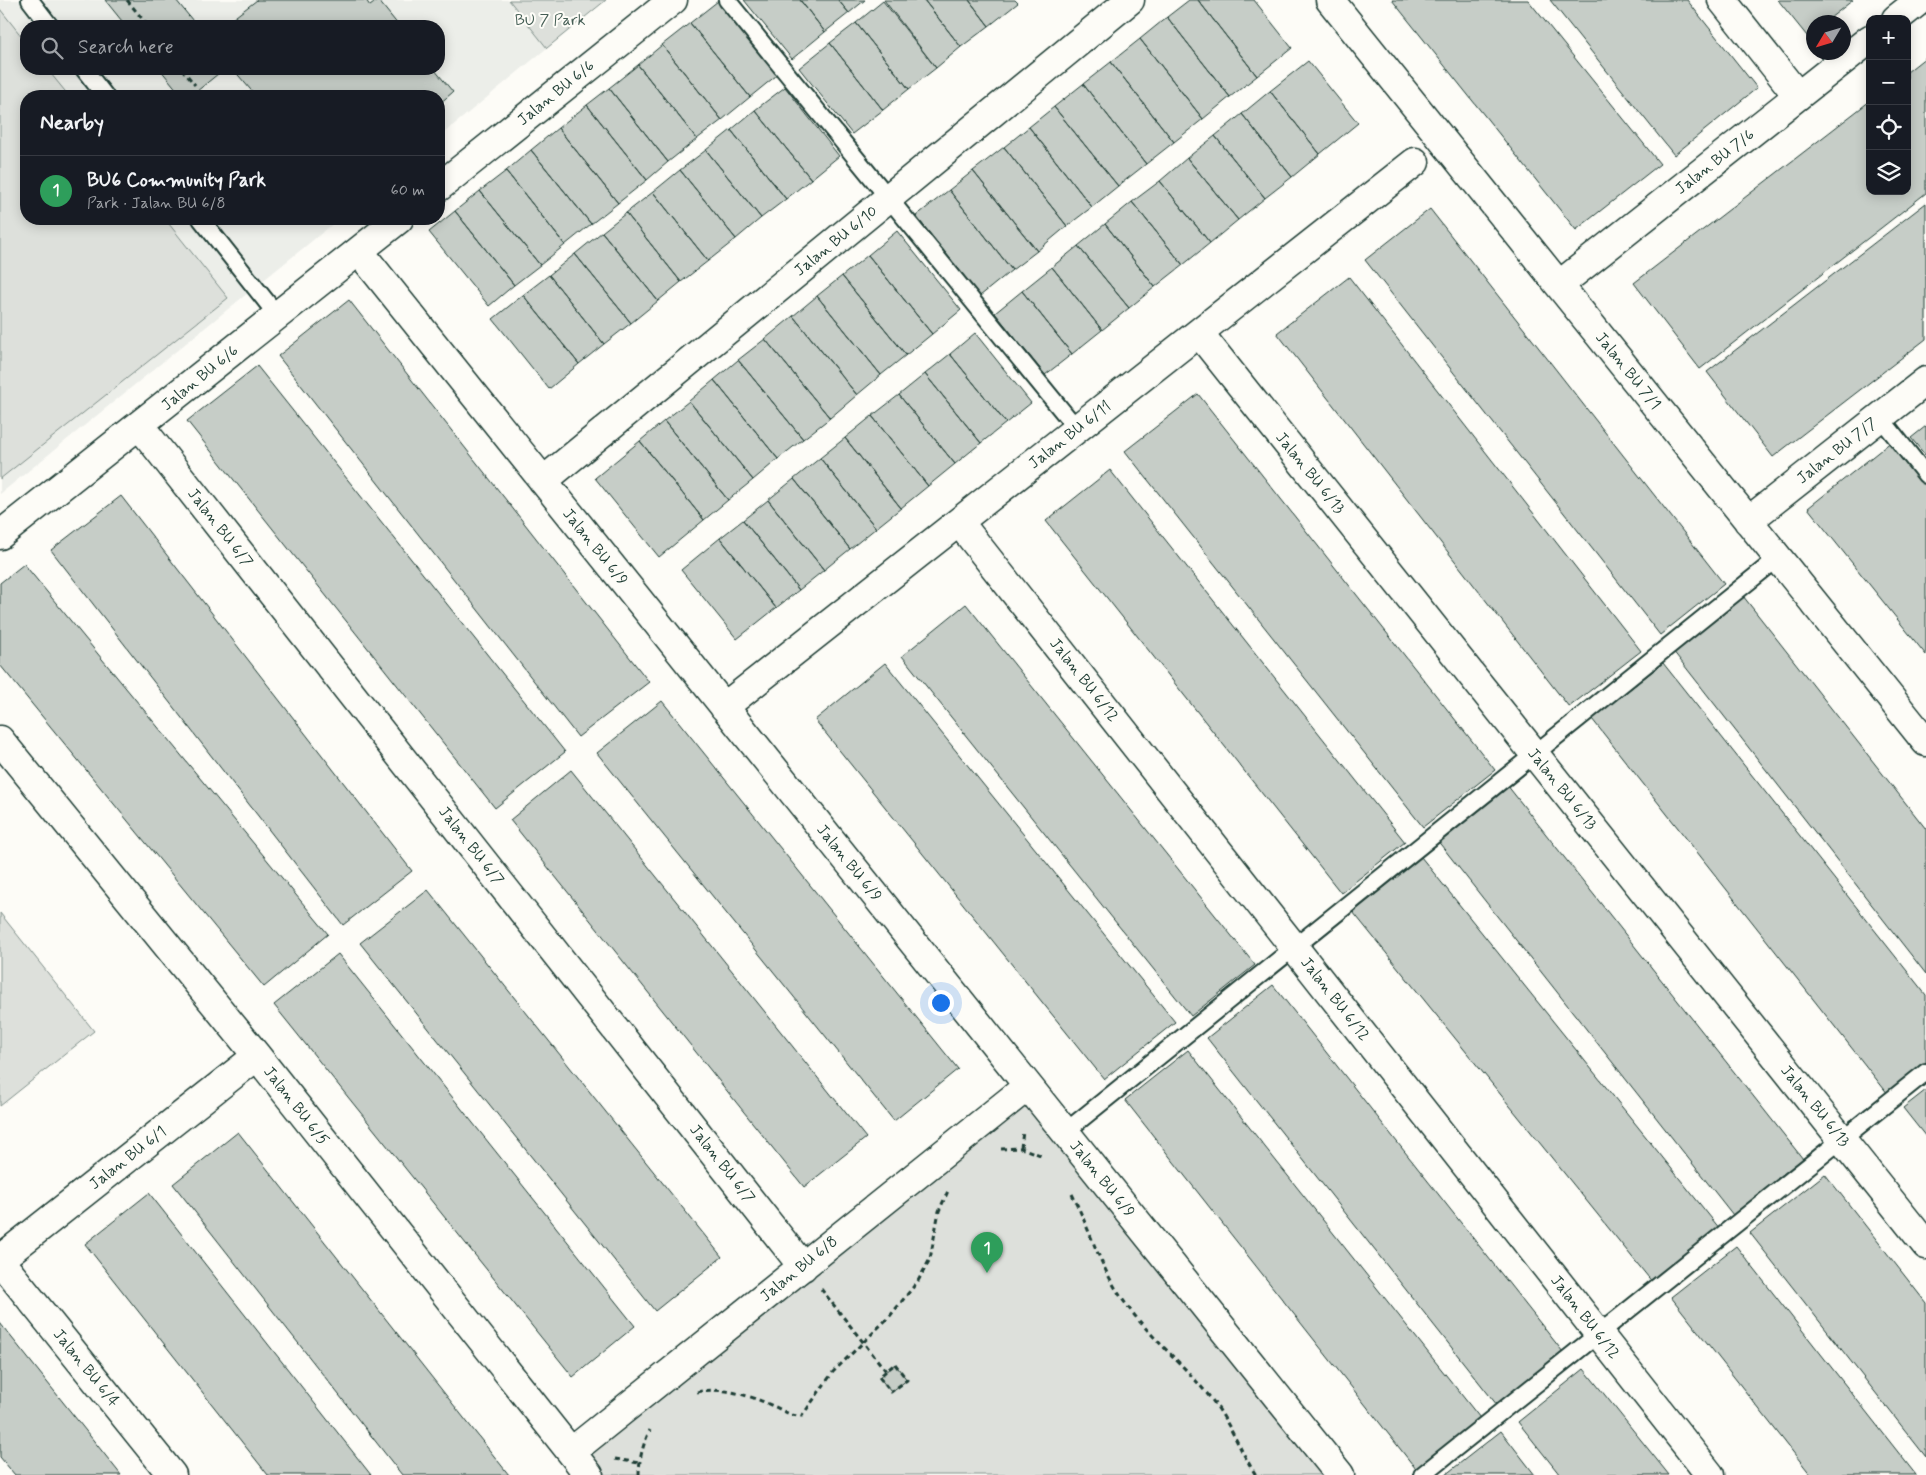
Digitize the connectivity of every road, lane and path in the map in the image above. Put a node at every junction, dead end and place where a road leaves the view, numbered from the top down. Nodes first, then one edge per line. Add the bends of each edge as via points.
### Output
1 (30, 0) edge
2 (126, 0) edge
3 (673, 0) edge
4 (727, 0) edge
5 (1130, 0) edge
6 (1330, 0) edge
7 (1722, 0) edge
8 (1920, 0) edge
9 (1901, 15) edge
10 (45, 20) edge
11 (143, 20) edge
12 (1866, 42) edge
13 (89, 75) edge
14 (187, 75) edge
15 (195, 85) dead end
16 (100, 90) edge
17 (1798, 96) junction
18 (1415, 162) dead end
19 (445, 182) edge
20 (888, 198) junction
21 (206, 225) edge
22 (392, 225) edge
23 (359, 251) junction
24 (1559, 285) junction
25 (278, 316) junction
26 (1199, 333) junction
27 (1926, 381) edge
28 (1880, 417) junction
29 (140, 426) junction
30 (1077, 430) junction
31 (1926, 476) edge
32 (542, 481) junction
33 (1748, 521) junction
34 (959, 522) junction
35 (0, 535) edge
36 (1778, 558) junction
37 (724, 708) junction
38 (0, 740) edge
39 (1926, 742) edge
40 (1534, 754) junction
41 (1294, 948) junction
42 (257, 1056) junction
43 (1926, 1072) edge
44 (1028, 1086) junction
45 (1065, 1132) junction
46 (1842, 1140) junction
47 (995, 1151) dead end
48 (1049, 1160) dead end
49 (951, 1183) dead end
50 (1072, 1193) dead end
51 (1926, 1245) edge
52 (0, 1260) edge
53 (809, 1275) junction
54 (1598, 1334) junction
55 (864, 1342) junction
56 (886, 1370) junction
57 (696, 1393) dead end
58 (651, 1428) dead end
59 (571, 1452) junction
60 (172, 1475) edge
61 (589, 1475) edge
62 (639, 1475) edge
63 (1256, 1475) edge
64 (1340, 1475) edge
65 (1422, 1475) edge
66 (1710, 1475) edge

1 - 10 lane
2 - 11 path
3 - 19 street, Jalan BU 6/6
4 - 20 lane
5 - 20 street, Jalan BU 6/10
6 - 24 street, Jalan BU 7/1
7 - 17 street
8 - 9 street
12 - 17 street, Jalan BU 7/6
13 - 16 lane
14 - 15 path
17 - 24 street, Jalan BU 7/6
18 - 26 street, Jalan BU 6/11
20 - 30 lane
20 - 32 street, Jalan BU 6/10
21 - 25 lane
22 - 23 street, Jalan BU 6/6
23 - 25 street, Jalan BU 6/6
23 - 32 street, Jalan BU 6/9
24 - 33 street, Jalan BU 7/1
25 - 29 street, Jalan BU 6/6
26 - 30 street, Jalan BU 6/11
26 - 40 street, Jalan BU 6/13
27 - 28 street, Jalan BU 7/7
28 - 31 lane
28 - 33 street, Jalan BU 7/7
29 - 35 street, Jalan BU 6/6
29 - 53 street, Jalan BU 6/7
30 - 34 street, Jalan BU 6/11
32 - 37 street, Jalan BU 6/9
33 - 36 street, Jalan BU 7/1
34 - 37 street, Jalan BU 6/11
34 - 41 street, Jalan BU 6/12
36 - 39 street, Jalan BU 7/1
36 - 40 lane
37 - 44 street, Jalan BU 6/9
38 - 42 street, Jalan BU 6/5
40 - 41 lane
40 - 46 street, Jalan BU 6/13
41 - 45 lane
41 - 54 street, Jalan BU 6/12
42 - 52 street, Jalan BU 6/1
42 - 59 street, Jalan BU 6/5
43 - 46 lane
44 - 45 street, Jalan BU 6/9
44 - 53 street, Jalan BU 6/8
45 - 64 street, Jalan BU 6/9
46 - 51 street, Jalan BU 6/13
46 - 54 lane
47 - 48 path via 1022,1148
49 - 55 path via 939,1210 930,1259 918,1281
50 - 63 path via 1120,1297 1213,1401
52 - 60 street, Jalan BU 6/4
53 - 55 path
53 - 59 street, Jalan BU 6/8
54 - 65 lane
54 - 66 street, Jalan BU 6/12
55 - 56 path
55 - 57 path via 833,1372 802,1416 725,1391
56 - 56 path via 895,1364 907,1380 891,1392 879,1377
58 - 62 path via 644,1442
59 - 61 street, Jalan BU 6/5

